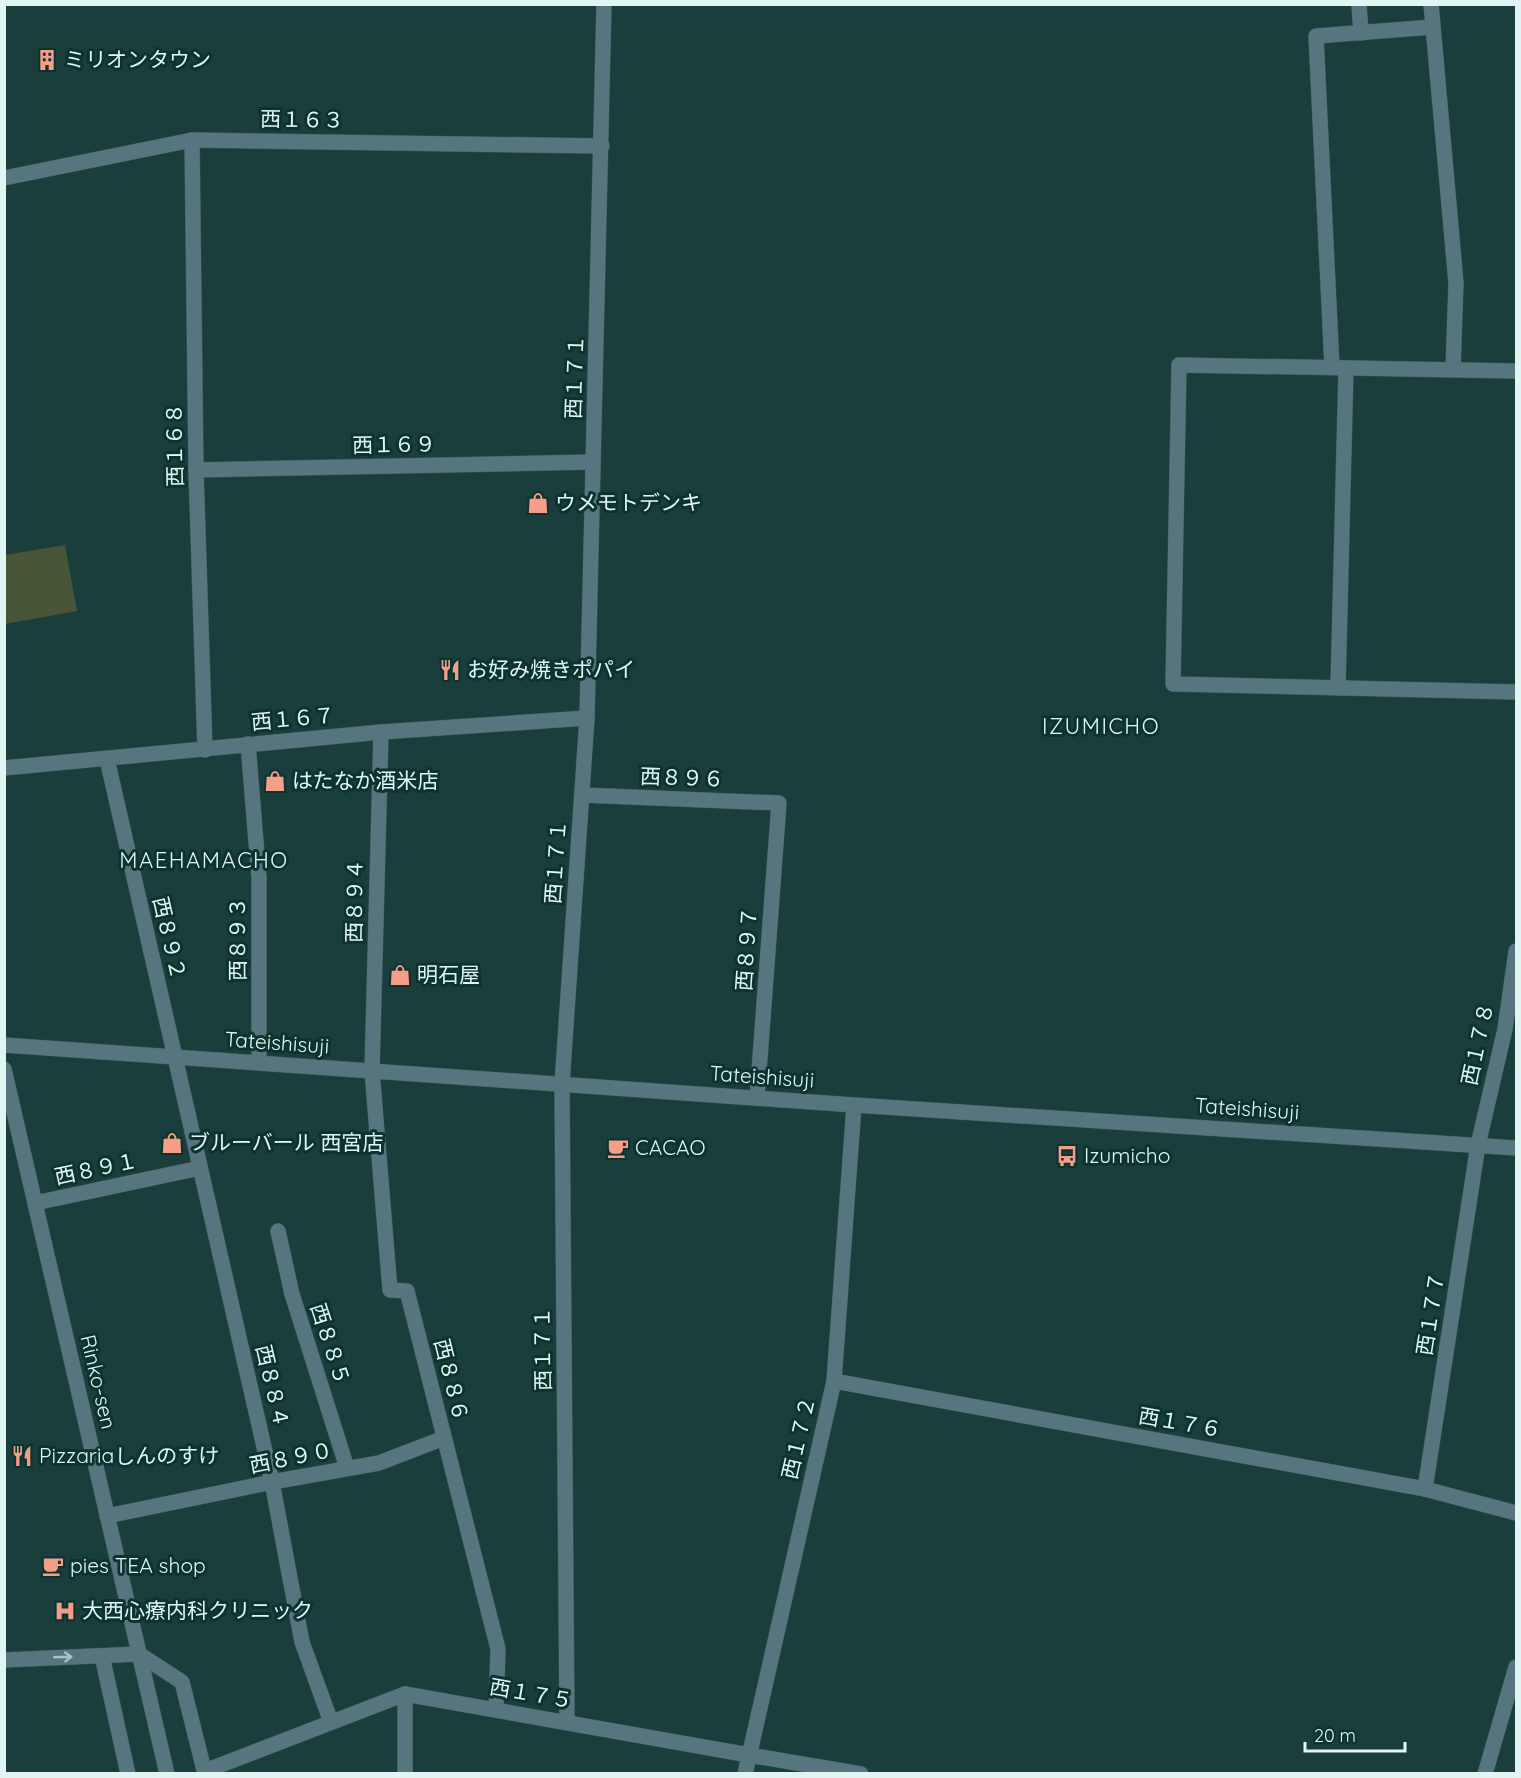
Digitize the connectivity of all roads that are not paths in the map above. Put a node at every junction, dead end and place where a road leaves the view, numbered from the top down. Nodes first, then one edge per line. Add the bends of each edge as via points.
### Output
1 (604, 4) edge
2 (1359, 4) edge
3 (1431, 4) edge
4 (1432, 27) junction
5 (1361, 33) junction
6 (192, 140) junction
7 (602, 147) junction
8 (4, 178) edge
9 (1339, 368) junction
10 (1453, 370) junction
11 (1516, 371) edge
12 (593, 462) junction
13 (196, 470) junction
14 (1338, 688) junction
15 (1516, 692) edge
16 (587, 718) junction
17 (381, 732) junction
18 (248, 744) junction
19 (205, 750) junction
20 (107, 759) junction
21 (4, 768) edge
22 (582, 795) junction
23 (779, 803) joint
24 (1516, 951) edge
25 (4, 1045) edge
26 (174, 1057) junction
27 (259, 1063) junction
28 (4, 1069) edge
29 (372, 1071) junction
30 (562, 1084) junction
31 (756, 1098) junction
32 (854, 1105) junction
33 (1478, 1145) junction
34 (1516, 1148) edge
35 (200, 1168) junction
36 (35, 1203) junction
37 (278, 1231) dead end
38 (834, 1381) junction
39 (444, 1438) junction
40 (347, 1468) junction
41 (272, 1482) junction
42 (1425, 1489) junction
43 (1516, 1513) edge
44 (107, 1516) junction
45 (139, 1654) junction
46 (102, 1656) junction
47 (4, 1660) edge
48 (1516, 1667) edge
49 (405, 1694) junction
50 (496, 1710) junction
51 (331, 1722) junction
52 (567, 1722) junction
53 (749, 1755) junction
54 (205, 1772) edge
55 (128, 1773) edge
56 (167, 1773) edge
57 (405, 1773) edge
58 (745, 1773) edge
59 (861, 1773) edge
60 (1485, 1773) edge

1 - 7 street, 西１７１
2 - 5 street
3 - 4 street
4 - 5 street
4 - 10 street via 1456,283
5 - 9 street via 1316,36
6 - 7 street, 西１６３
6 - 8 street, 西１６３
6 - 13 street, 西１６８
7 - 12 street, 西１７１
9 - 10 street
9 - 14 street
9 - 14 street via 1179,365 1173,684
10 - 11 street
12 - 13 street, 西１６９
12 - 16 street, 西１７１
13 - 19 street, 西１６８
14 - 15 street
16 - 17 street, 西１６７
16 - 22 street, 西１７１
17 - 18 street, 西１６７
17 - 29 street, 西８９４
18 - 19 street, 西１６７
18 - 27 street, 西８９３ via 259,878
19 - 20 street, 西１６７
20 - 21 street, 西１６７
20 - 26 street, 西８９２
22 - 23 street, 西８９６
22 - 30 street, 西１７１
23 - 31 street, 西８９７
24 - 33 street, 西１７８ via 1505,1029
25 - 26 street, Tateishisuji
26 - 27 street, Tateishisuji
26 - 35 street, 西８８４
27 - 29 street, Tateishisuji
28 - 36 street, Rinko-sen
29 - 30 street, Tateishisuji
29 - 39 street, 西８８６ via 390,1290 407,1291
30 - 31 street, Tateishisuji
30 - 52 street, 西１７１
31 - 32 street, Tateishisuji
32 - 33 street, Tateishisuji
32 - 38 street, 西１７２
33 - 34 street, Tateishisuji
33 - 42 street, 西１７７
35 - 36 street, 西８９１
35 - 41 street, 西８８４
36 - 44 street, Rinko-sen
37 - 40 street, 西８８５ via 292,1294
38 - 42 street, 西１７６
38 - 53 street, 西１７２
39 - 40 street, 西８９０ via 379,1463
39 - 50 street, 西８８６ via 498,1649
40 - 41 street, 西８９０
41 - 44 street, 西８９０
41 - 51 street, 西８８４ via 302,1642
42 - 43 street, 西１７６
44 - 45 street, Rinko-sen
45 - 46 street
45 - 54 street via 182,1682
45 - 56 street, Rinko-sen
47 -> 46 street
46 - 55 street
48 - 60 street
49 - 50 street, 西１７５
49 - 51 street
49 - 57 street
50 - 52 street, 西１７５
51 - 54 street
52 - 53 street, 西１７５
53 - 58 street, 西１７２
53 - 59 street, 西１７５

